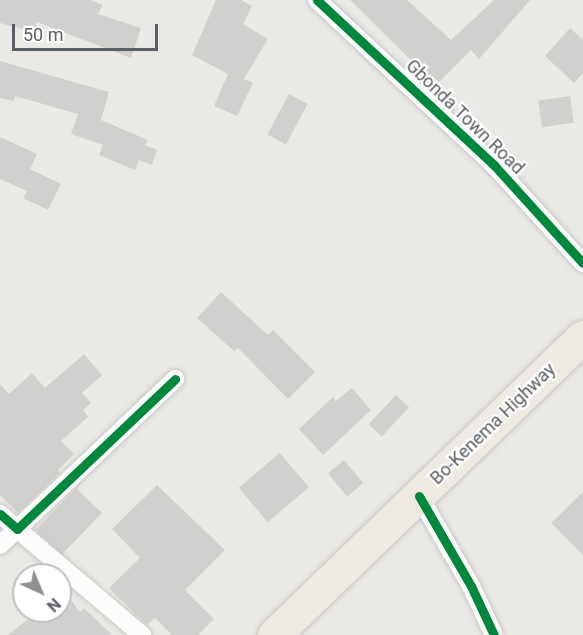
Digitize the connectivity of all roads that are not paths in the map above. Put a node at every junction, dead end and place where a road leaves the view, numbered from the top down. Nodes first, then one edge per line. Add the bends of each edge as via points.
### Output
1 (317, 0) edge
2 (583, 263) edge
3 (583, 337) edge
4 (175, 379) dead end
5 (418, 496) junction
6 (0, 514) edge
7 (17, 530) junction
8 (0, 546) edge
9 (142, 635) edge
10 (273, 635) edge
11 (494, 635) edge

1 - 2 street, Gbonda Town Road via 494,165
3 - 5 highway, Bo-Kenema Highway
4 - 7 street
5 - 10 highway, Bo-Kenema Highway
5 - 11 street via 471,586
6 - 7 street
7 - 8 street
7 - 9 street

